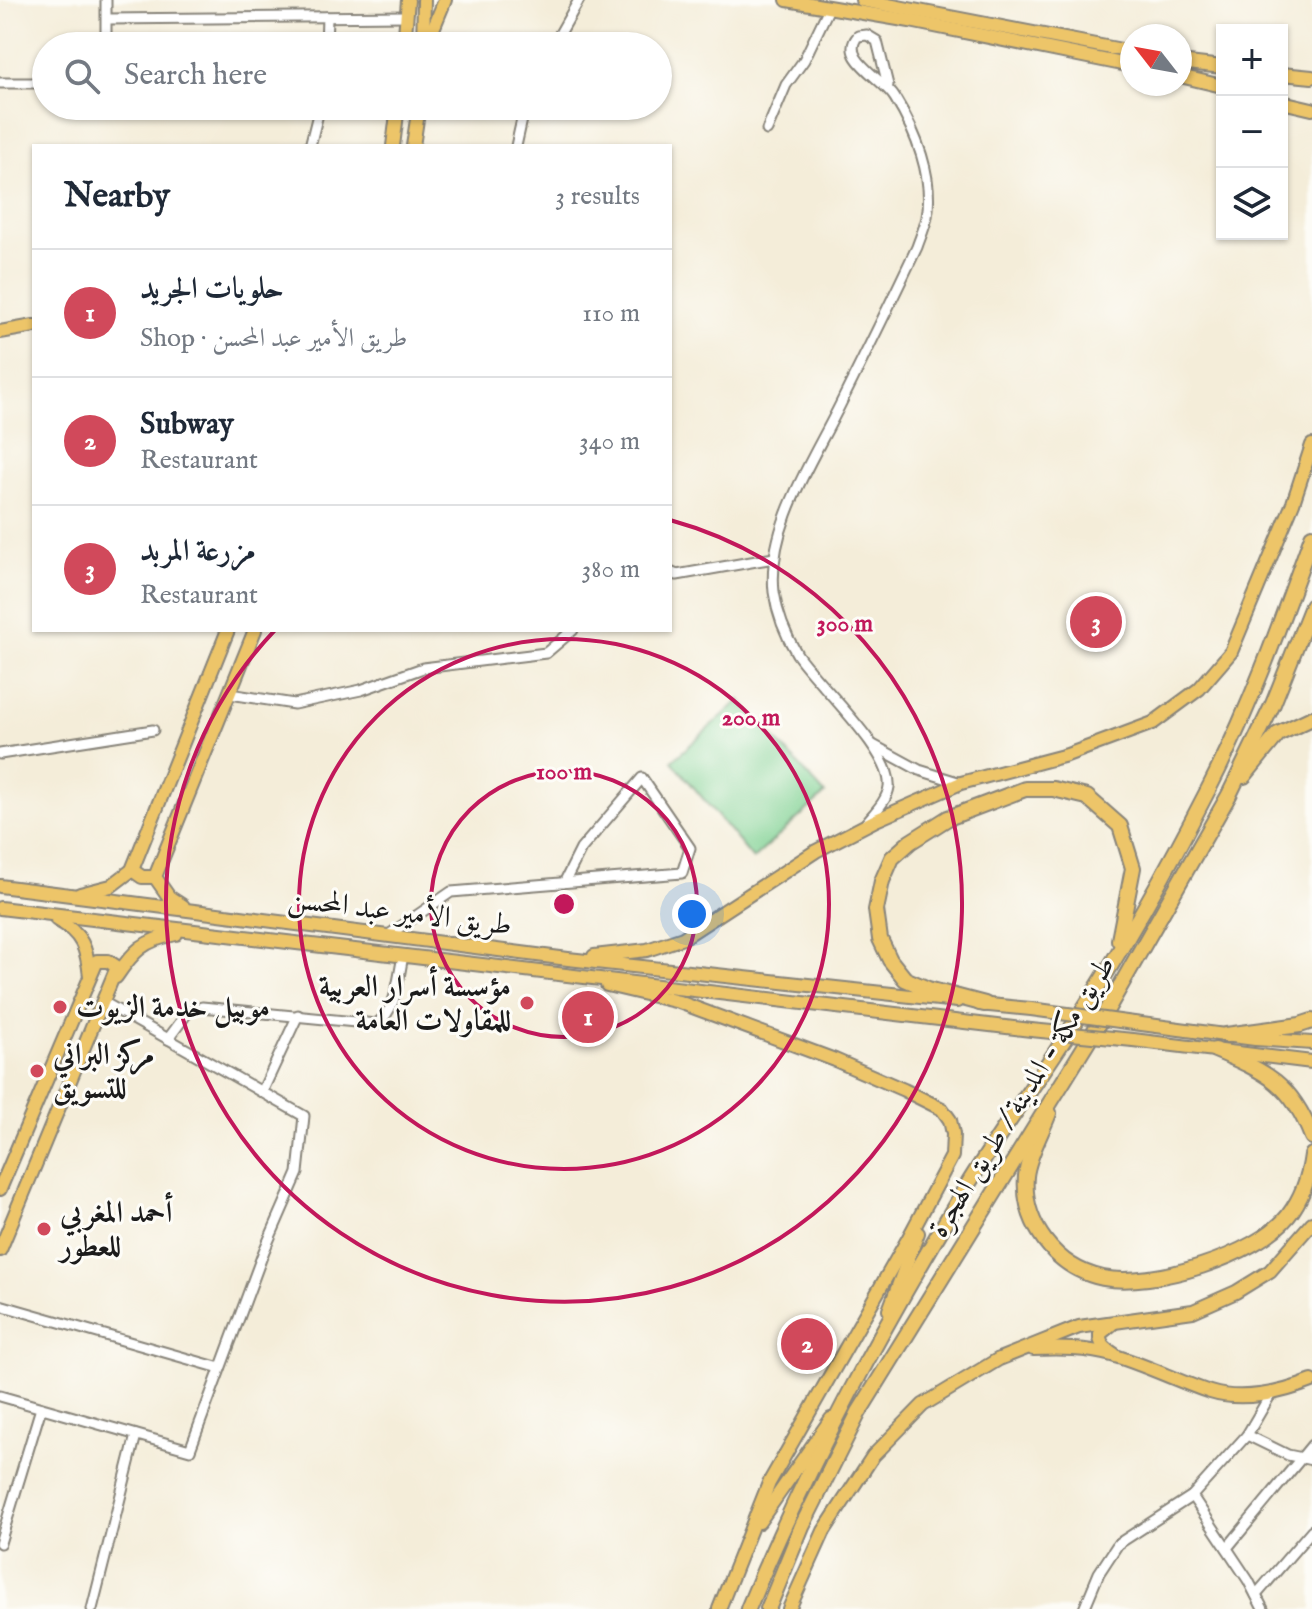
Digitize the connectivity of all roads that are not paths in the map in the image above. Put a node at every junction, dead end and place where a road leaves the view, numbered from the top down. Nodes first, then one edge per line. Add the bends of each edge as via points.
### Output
1 (106, 0) edge
2 (408, 0) edge
3 (424, 0) edge
4 (445, 0) edge
5 (579, 0) edge
6 (787, 0) edge
7 (862, 0) edge
8 (829, 8) junction
9 (407, 16) junction
10 (327, 17) junction
11 (107, 19) junction
12 (107, 32) edge
13 (326, 32) edge
14 (405, 32) edge
15 (425, 32) edge
16 (431, 32) edge
17 (561, 32) edge
18 (1120, 50) edge
19 (1120, 63) edge
20 (1192, 63) edge
21 (1216, 66) edge
22 (1288, 75) edge
23 (1312, 77) edge
24 (1192, 79) edge
25 (0, 83) edge
26 (32, 83) edge
27 (888, 85) junction
28 (1216, 85) edge
29 (1288, 103) edge
30 (1312, 109) edge
31 (316, 120) edge
32 (396, 120) edge
33 (417, 120) edge
34 (522, 120) edge
35 (767, 130) dead end
36 (310, 144) edge
37 (393, 144) edge
38 (413, 144) edge
39 (516, 144) edge
40 (32, 326) edge
41 (0, 332) edge
42 (1312, 445) edge
43 (1312, 536) edge
44 (774, 558) junction
45 (672, 573) edge
46 (1312, 606) edge
47 (227, 632) edge
48 (254, 632) edge
49 (571, 632) edge
50 (230, 694) junction
51 (1312, 718) edge
52 (153, 730) dead end
53 (873, 745) junction
54 (0, 754) edge
55 (961, 783) junction
56 (1229, 795) junction
57 (864, 826) junction
58 (132, 870) junction
59 (155, 877) junction
60 (564, 883) junction
61 (0, 886) edge
62 (71, 896) junction
63 (0, 908) edge
64 (189, 910) junction
65 (47, 915) junction
66 (187, 932) junction
67 (387, 936) junction
68 (403, 956) junction
69 (1114, 958) junction
70 (568, 959) junction
71 (569, 976) junction
72 (90, 977) junction
73 (110, 986) junction
74 (103, 1002) junction
75 (985, 1004) junction
76 (298, 1015) junction
77 (1312, 1021) edge
78 (1226, 1035) junction
79 (168, 1039) junction
80 (1312, 1043) edge
81 (1215, 1050) junction
82 (1312, 1062) edge
83 (1063, 1079) junction
84 (262, 1092) junction
85 (1312, 1137) edge
86 (1312, 1155) edge
87 (0, 1189) edge
88 (934, 1189) junction
89 (1312, 1223) edge
90 (0, 1250) edge
91 (0, 1305) edge
92 (1112, 1323) junction
93 (878, 1340) junction
94 (1026, 1349) junction
95 (1115, 1356) junction
96 (220, 1368) junction
97 (1312, 1381) edge
98 (1272, 1392) junction
99 (0, 1396) edge
100 (842, 1403) junction
101 (41, 1408) junction
102 (136, 1435) junction
103 (1247, 1435) junction
104 (1312, 1445) edge
105 (1308, 1459) edge
106 (1192, 1496) junction
107 (1312, 1530) edge
108 (746, 1540) junction
109 (0, 1543) edge
110 (1227, 1548) junction
111 (1256, 1595) junction
112 (92, 1609) edge
113 (719, 1609) edge
114 (748, 1609) edge
115 (768, 1609) edge
116 (789, 1609) edge
117 (1084, 1609) edge
118 (1263, 1609) edge

1 - 11 street
2 - 9 main road
3 - 15 main road
4 - 16 main road
5 - 17 street
6 - 8 main road
7 - 18 main road
8 - 19 main road
8 - 35 street
9 - 10 street
9 - 14 main road
10 - 11 street
10 - 13 street
11 - 12 street
20 - 21 main road
22 - 23 main road
24 - 28 main road
25 - 26 street
27 - 27 street via 877,41 858,36 851,46 855,57
27 - 44 street via 921,151 929,190 927,217 788,510
29 - 30 main road
31 - 36 street
32 - 37 main road
33 - 38 main road
34 - 39 street
40 - 41 main road
42 - 55 main road via 1231,652 1199,689 1153,723 1067,755
43 - 69 highway, طريق مكة - المدينة / طريق الهجرة via 1252,696 1209,788
44 - 45 street
44 - 53 street via 774,592 797,654
46 - 56 highway, طريق مكة - المدينة / طريق الهجرة
47 - 58 main road
48 - 50 main road
49 - 50 street via 546,653 423,668 361,690 294,704
50 - 59 main road
51 - 56 highway via 1278,734
52 - 54 street
53 - 55 street via 919,770
53 - 57 street via 889,785
55 - 57 main road
56 - 83 highway, طريق مكة - المدينة / طريق الهجرة
57 - 70 main road via 683,938 647,950
58 - 59 main road
58 - 62 main road via 111,886
59 - 64 main road via 169,897
60 - 60 street via 682,873 690,848 642,778 581,849
60 - 67 street via 451,892
61 - 62 main road, طريق الأمير عبد المحسن
62 - 64 main road, طريق الأمير عبد المحسن
63 - 65 main road, طريق الأمير عبد المحسن
64 - 67 main road, طريق الأمير عبد المحسن
65 - 66 main road, طريق الأمير عبد المحسن
65 - 72 main road via 78,935
66 - 68 main road, طريق الأمير عبد المحسن
66 - 73 main road via 140,946
67 - 70 main road, طريق الأمير عبد المحسن
68 - 71 main road, طريق الأمير عبد المحسن
68 - 76 street via 391,1006 376,1024
69 - 75 highway via 1133,868 1120,826 1087,797 1025,789 948,818 910,842 892,858 876,910 880,939 905,979
69 - 93 highway, طريق مكة - المدينة / طريق الهجرة via 971,1180
70 - 75 main road, طريق الأمير عبد المحسن
71 - 81 main road, طريق الأمير عبد المحسن, bridge
71 - 88 main road via 679,1002 809,1049 942,1109 953,1134 952,1156
72 - 73 main road via 97,961 108,961 117,967
72 - 87 main road
73 - 74 main road
74 - 79 street
74 - 90 main road
75 - 78 main road, طريق الأمير عبد المحسن, bridge
76 - 79 street via 202,1007 188,1012
76 - 84 street
77 - 78 highway
78 - 80 main road, طريق الأمير عبد المحسن
79 - 84 street
81 - 82 main road, طريق الأمير عبد المحسن
81 - 85 highway via 1261,1070 1289,1092
83 - 86 highway via 1026,1173 1027,1204 1048,1245 1101,1277 1134,1280 1202,1267 1253,1244 1286,1219 1301,1197
83 - 115 highway, طريق مكة - المدينة / طريق الهجرة via 859,1412
84 - 96 street via 304,1116 303,1145 298,1173
88 - 93 main road
88 - 108 main road via 769,1483
89 - 92 main road via 1270,1271 1236,1292 1193,1311
91 - 96 street
92 - 94 main road via 1079,1327
92 - 95 main road via 1100,1339
93 - 100 highway, طريق مكة - المدينة / طريق الهجرة
94 - 95 main road via 1074,1348
94 - 116 main road via 999,1359 923,1405 873,1456 824,1531
95 - 98 main road via 1213,1393
96 - 102 street via 190,1450
97 - 98 main road
98 - 103 street
99 - 101 street
100 - 108 main road
100 - 114 highway, طريق مكة - المدينة / طريق الهجرة
101 - 102 street
101 - 109 street
102 - 112 street
103 - 105 street
103 - 106 street
104 - 105 street
105 - 110 street
106 - 110 street
106 - 117 street via 1118,1544
107 - 111 street
108 - 113 main road
110 - 111 street
111 - 118 street

